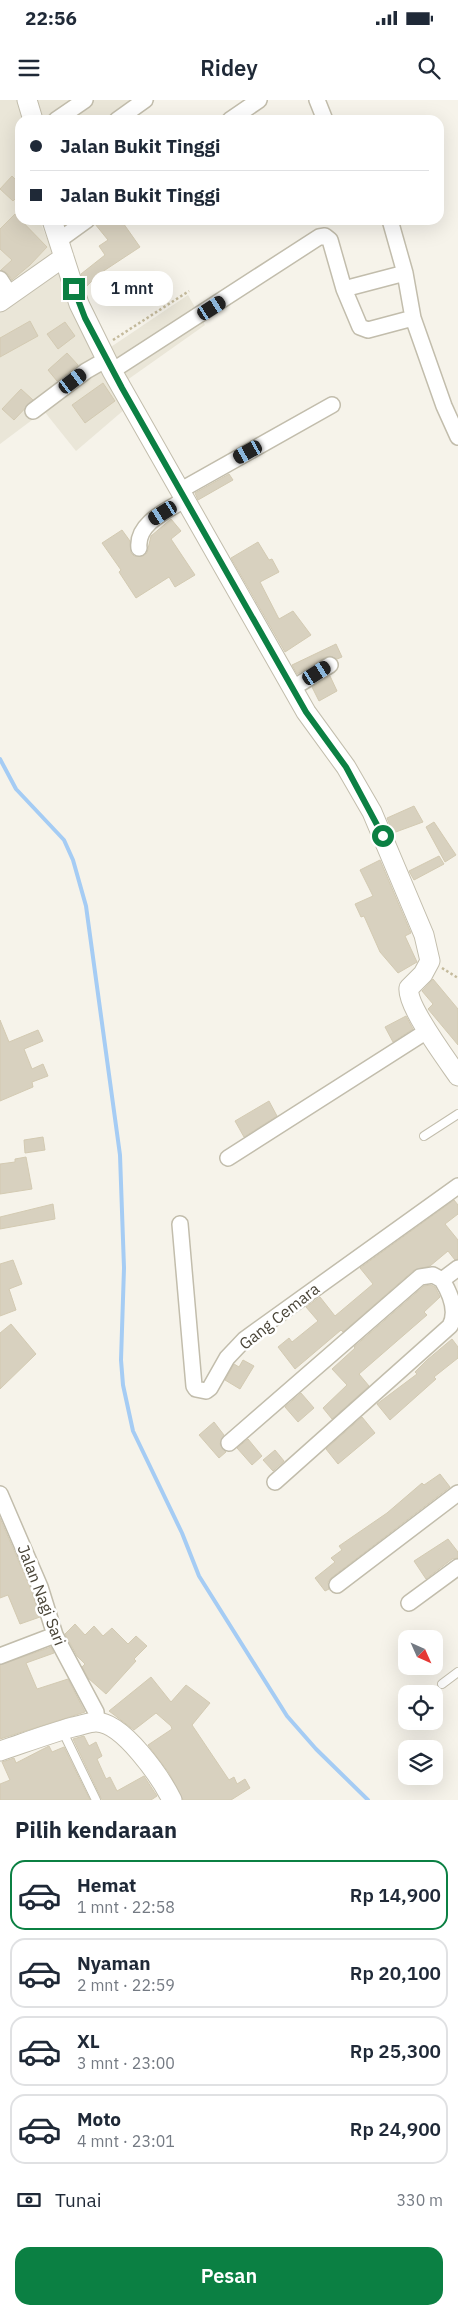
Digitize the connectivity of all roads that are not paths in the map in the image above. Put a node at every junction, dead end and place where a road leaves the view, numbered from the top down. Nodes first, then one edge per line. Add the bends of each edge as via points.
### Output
1 (28, 100) edge
2 (85, 100) edge
3 (145, 100) edge
4 (259, 100) edge
5 (317, 100) edge
6 (32, 115) edge
7 (63, 115) edge
8 (124, 115) edge
9 (237, 115) edge
10 (323, 115) edge
11 (54, 225) edge
12 (82, 225) edge
13 (391, 225) edge
14 (61, 249) junction
15 (405, 273) junction
16 (344, 289) junction
17 (3, 291) edge
18 (413, 318) junction
19 (107, 359) junction
20 (332, 405) dead end
21 (33, 411) dead end
22 (458, 437) edge
23 (184, 495) junction
24 (139, 548) dead end
25 (330, 665) dead end
26 (293, 688) junction
27 (428, 1031) junction
28 (458, 1076) edge
29 (458, 1114) edge
30 (424, 1136) dead end
31 (228, 1158) dead end
32 (458, 1186) edge
33 (180, 1224) dead end
34 (458, 1268) edge
35 (442, 1280) junction
36 (229, 1443) dead end
37 (275, 1482) dead end
38 (458, 1493) edge
39 (1, 1498) edge
40 (458, 1567) edge
41 (337, 1585) dead end
42 (409, 1603) dead end
43 (55, 1635) junction
44 (0, 1656) edge
45 (458, 1672) edge
46 (442, 1684) dead end
47 (97, 1722) junction
48 (62, 1730) junction
49 (0, 1751) edge
50 (96, 1800) edge
51 (172, 1800) edge

1 - 6 street
2 - 7 street
3 - 8 street
4 - 9 street
5 - 10 street
11 - 14 street
12 - 14 street
13 - 15 street
14 - 17 street
14 - 19 street via 79,304
15 - 16 street
15 - 18 street
16 - 18 street via 364,330
16 - 19 street via 330,240 322,236
18 - 22 street
19 - 21 street
19 - 23 street
20 - 23 street
23 - 24 street via 144,529 138,541
23 - 26 street
25 - 26 street
26 - 27 street via 372,812 424,935 430,961 410,988 409,998
27 - 28 street
27 - 31 street
29 - 30 lane
32 - 33 street, Gang Cemara via 245,1339 206,1391 194,1386
34 - 35 street
35 - 36 street via 433,1275 420,1277
35 - 37 street via 454,1311 450,1326
38 - 41 street
39 - 43 street, Jalan Nagi Sari via 40,1586
40 - 42 street
43 - 44 street
43 - 47 street, Jalan Nagi Sari via 96,1712
45 - 46 lane
47 - 48 street
47 - 51 street via 114,1729 132,1746
48 - 49 street
48 - 50 lane

